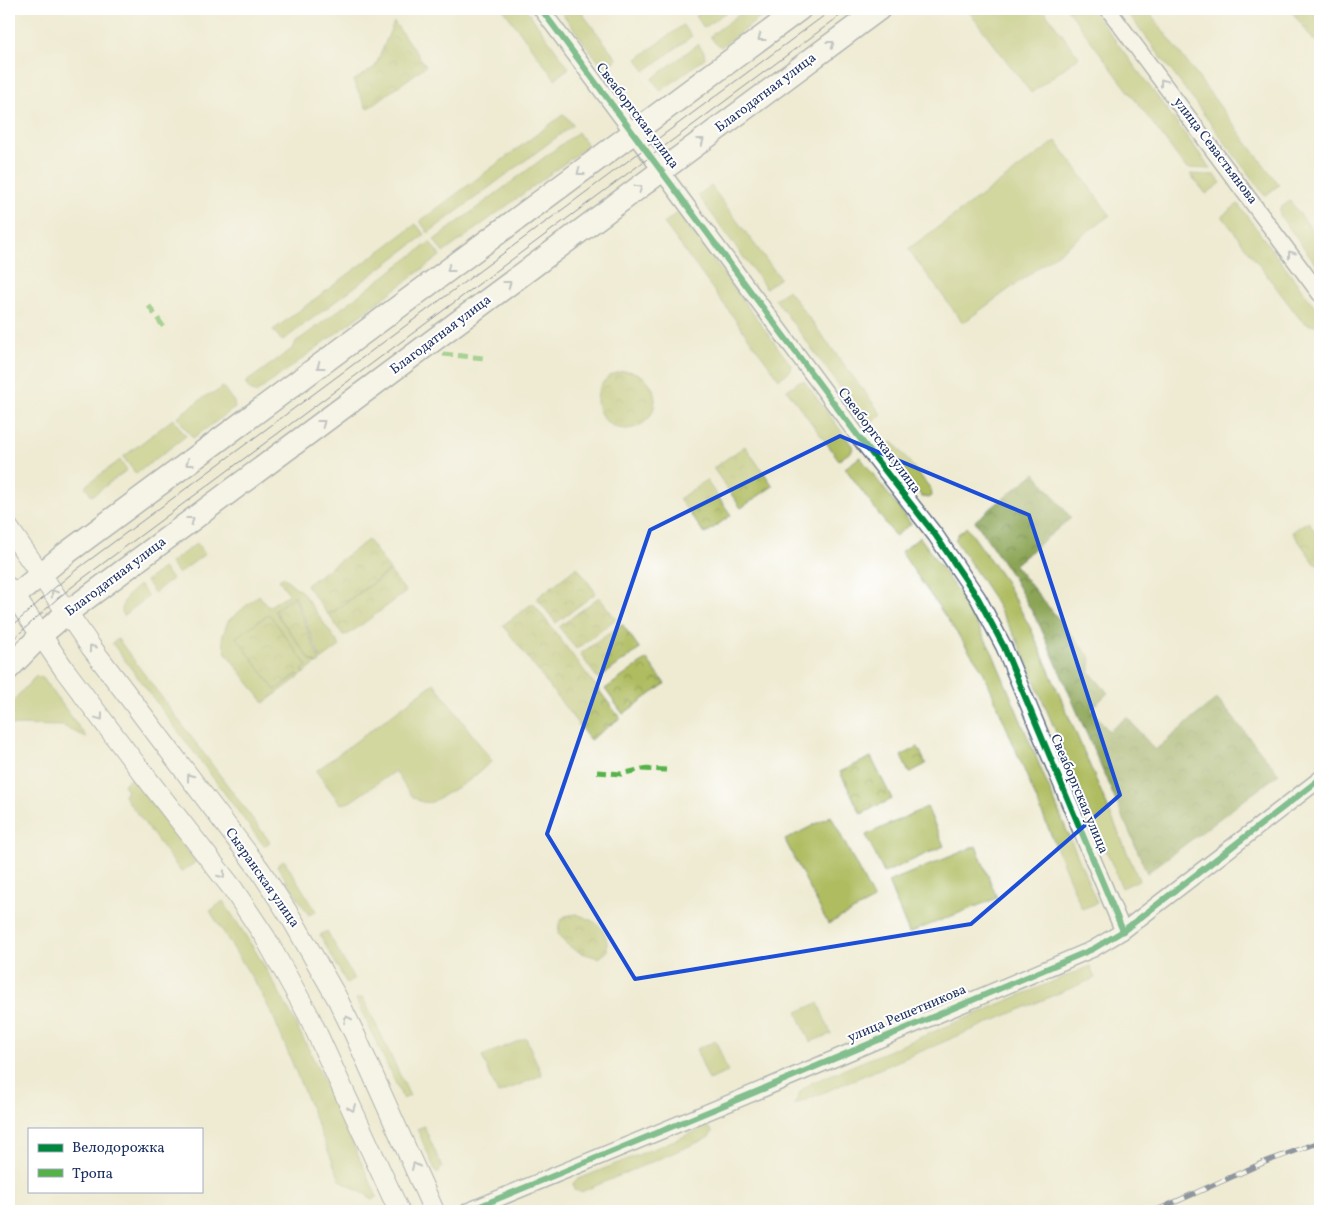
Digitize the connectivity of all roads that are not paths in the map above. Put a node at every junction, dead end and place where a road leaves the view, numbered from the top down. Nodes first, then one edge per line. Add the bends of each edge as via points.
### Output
1 (541, 9) edge
2 (800, 9) edge
3 (879, 9) edge
4 (1108, 9) edge
5 (633, 132) junction
6 (662, 170) junction
7 (1320, 294) edge
8 (9, 529) edge
9 (41, 574) junction
10 (10, 595) edge
11 (68, 612) junction
12 (40, 635) junction
13 (9, 668) edge
14 (1320, 779) edge
15 (1123, 932) junction
16 (370, 1066) junction
17 (340, 1081) junction
18 (398, 1211) edge
19 (434, 1211) edge
20 (468, 1211) edge

1 - 5 street, Свеаборгская улица
2 -> 5 main road
6 -> 3 main road, Благодатная улица
7 -> 4 street, улица Севастьянова
5 - 6 street, Свеаборгская улица
5 -> 9 main road
11 -> 6 main road, Благодатная улица
6 - 15 street, Свеаборгская улица via 936,536 978,598 1004,647
8 - 9 street, Сызранская улица
9 - 10 main road
11 -> 9 street, Сызранская улица
10 - 12 street
11 - 12 main road, Благодатная улица
16 -> 11 street, Сызранская улица via 337,998 277,895
12 - 13 main road, Благодатная улица
12 -> 17 street via 249,912 280,961
14 - 15 street, улица Решетникова
15 - 20 street, улица Решетникова via 1093,949 981,997
16 - 17 street via 352,1081
19 -> 16 street, Сызранская улица
17 -> 18 street

